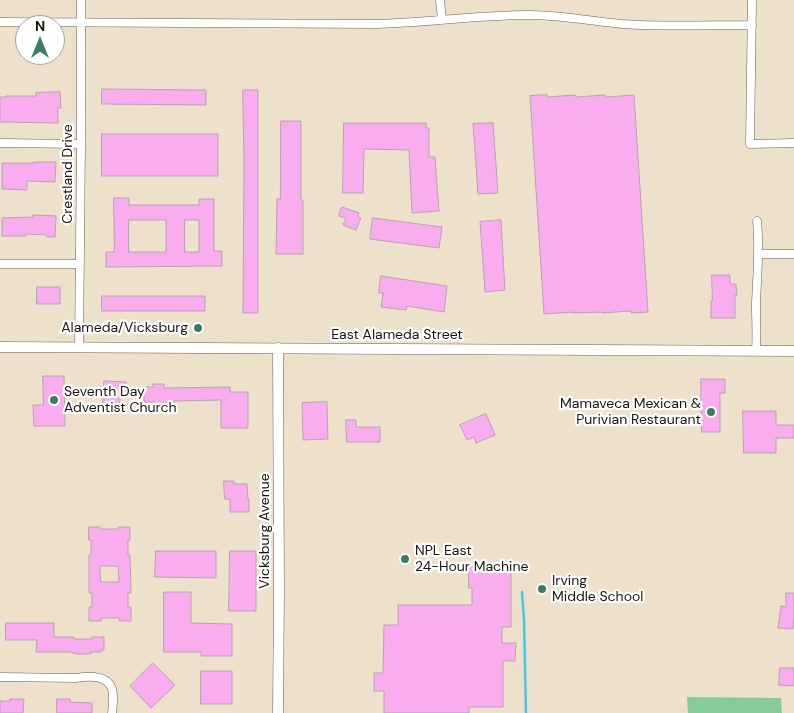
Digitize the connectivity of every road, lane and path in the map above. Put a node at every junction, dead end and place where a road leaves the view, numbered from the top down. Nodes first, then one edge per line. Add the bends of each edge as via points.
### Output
1 (81, 0) edge
2 (440, 0) edge
3 (752, 0) edge
4 (442, 20) junction
5 (0, 22) edge
6 (80, 23) junction
7 (752, 24) junction
8 (0, 143) edge
9 (794, 143) edge
10 (81, 144) junction
11 (757, 221) dead end
12 (759, 254) junction
13 (794, 254) edge
14 (0, 264) edge
15 (80, 264) junction
16 (0, 347) edge
17 (79, 347) junction
18 (278, 348) junction
19 (756, 351) junction
20 (794, 351) edge
21 (0, 677) edge
22 (112, 713) edge
23 (278, 713) edge

1 - 6 street, Crestland Drive
2 - 4 street
3 - 7 street
4 - 6 street via 376,24
4 - 7 street via 530,15 642,25
5 - 6 street
6 - 10 street, Crestland Drive
7 - 9 street via 750,144
8 - 10 street
10 - 15 street, Crestland Drive
11 - 12 street
12 - 13 street
12 - 19 street
14 - 15 street
15 - 17 street, Crestland Drive
16 - 17 street, East Alameda Street
17 - 18 street, East Alameda Street
18 - 19 street, East Alameda Street
18 - 23 street, Vicksburg Avenue
19 - 20 street, East Alameda Street
21 - 22 street via 99,678 108,682 112,690

